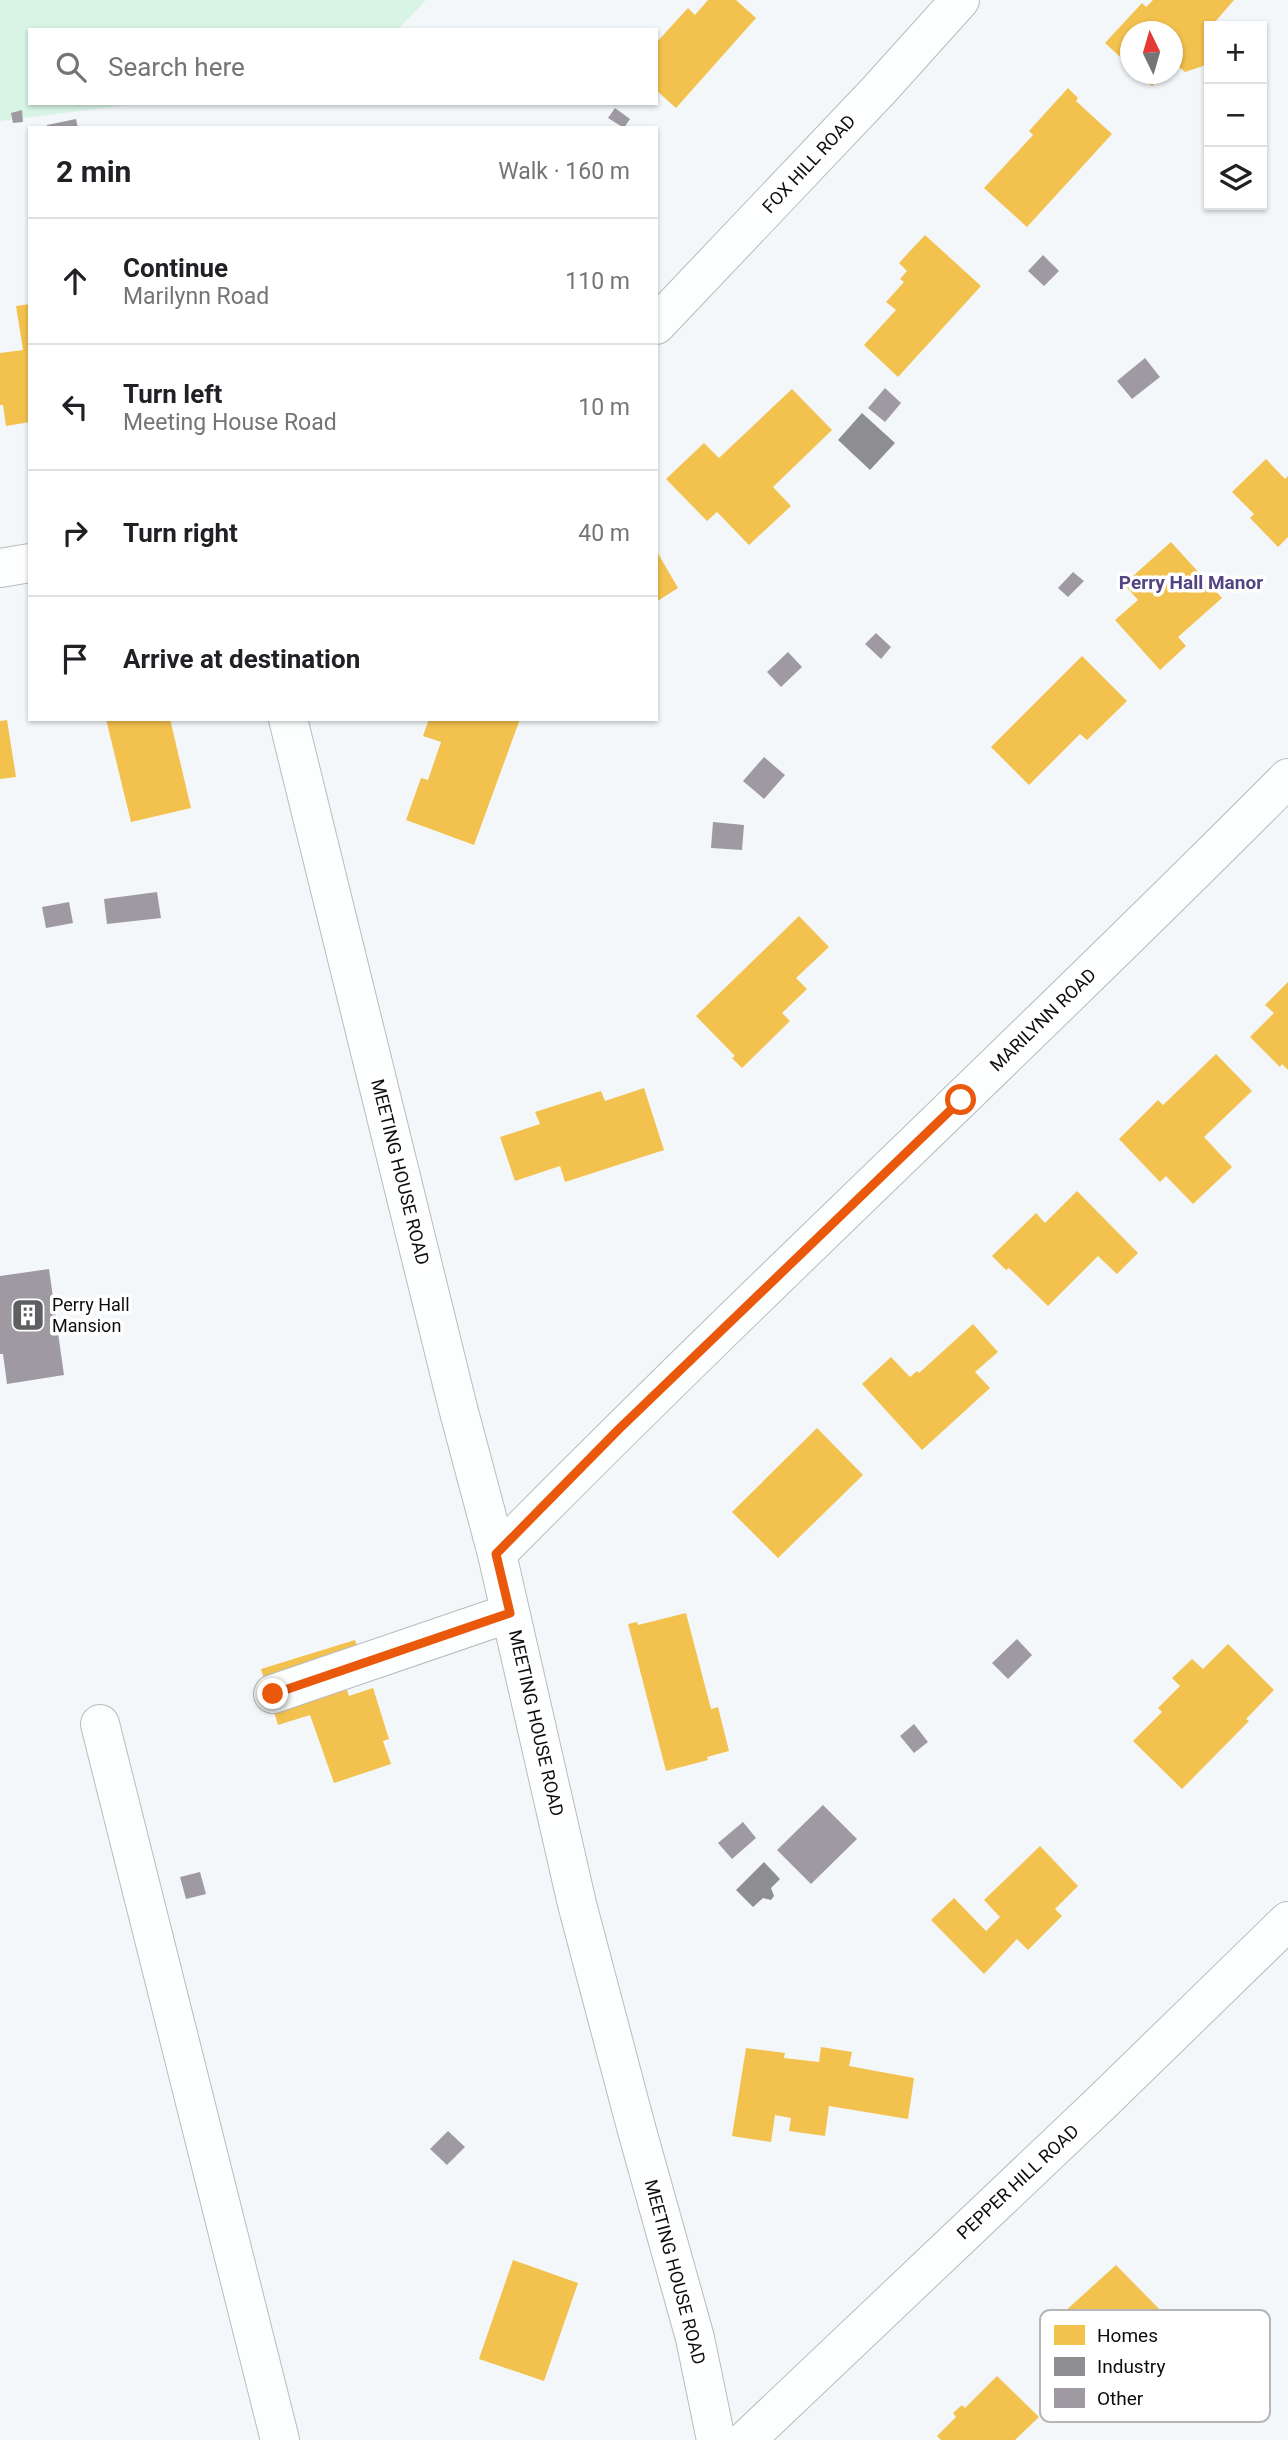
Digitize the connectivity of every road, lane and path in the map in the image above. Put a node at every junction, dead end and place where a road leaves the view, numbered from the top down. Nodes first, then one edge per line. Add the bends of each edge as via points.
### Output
1 (960, 0) edge
2 (658, 323) edge
3 (28, 563) edge
4 (0, 568) edge
5 (288, 721) edge
6 (1288, 778) edge
7 (496, 1554) junction
8 (510, 1613) junction
9 (273, 1694) dead end
10 (100, 1724) dead end
11 (1288, 1921) edge
12 (281, 2440) edge
13 (716, 2440) edge
14 (746, 2440) edge

1 - 2 street, FOX HILL ROAD
3 - 4 street
5 - 7 street, MEETING HOUSE ROAD
6 - 7 street, MARILYNN ROAD
7 - 8 street, MEETING HOUSE ROAD
8 - 9 street
8 - 13 street, MEETING HOUSE ROAD via 578,1904 695,2338
10 - 12 street
11 - 14 street, PEPPER HILL ROAD

